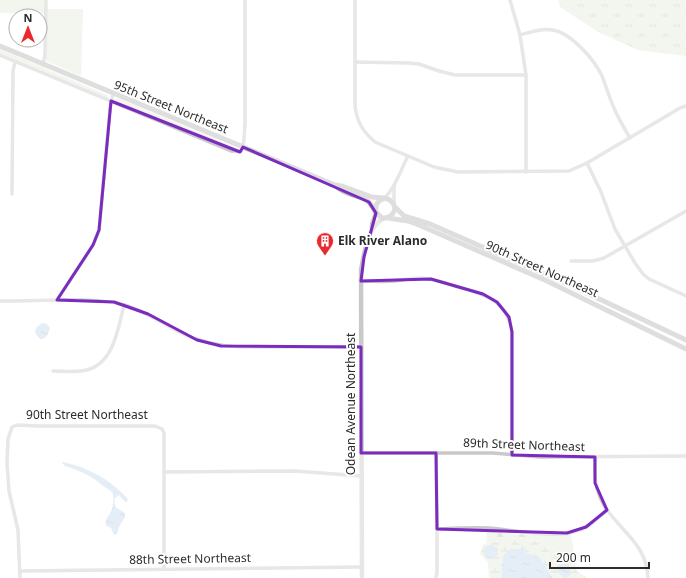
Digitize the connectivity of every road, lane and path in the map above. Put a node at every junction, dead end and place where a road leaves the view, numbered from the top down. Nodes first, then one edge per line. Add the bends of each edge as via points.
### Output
1 (46, 0) edge
2 (245, 0) edge
3 (355, 0) edge
4 (510, 0) edge
5 (520, 35) junction
6 (0, 46) edge
7 (0, 55) edge
8 (15, 62) junction
9 (356, 62) junction
10 (43, 64) junction
11 (526, 75) junction
12 (114, 94) junction
13 (111, 101) junction
14 (686, 106) edge
15 (630, 138) junction
16 (243, 147) junction
17 (408, 156) junction
18 (587, 163) junction
19 (526, 172) junction
20 (335, 185) junction
21 (394, 185) junction
22 (12, 194) dead end
23 (382, 198) junction
24 (394, 206) junction
25 (686, 211) edge
26 (376, 212) junction
27 (386, 218) junction
28 (372, 231) junction
29 (624, 247) junction
30 (571, 261) dead end
31 (361, 281) junction
32 (686, 296) edge
33 (57, 300) junction
34 (0, 301) edge
35 (124, 305) junction
36 (686, 340) edge
37 (361, 347) junction
38 (686, 349) edge
39 (53, 371) dead end
40 (436, 452) junction
41 (361, 453) junction
42 (512, 455) junction
43 (686, 456) edge
44 (595, 457) junction
45 (164, 472) junction
46 (361, 476) junction
47 (607, 510) junction
48 (437, 529) junction
49 (362, 567) junction
50 (164, 569) junction
51 (20, 571) junction
52 (20, 578) edge
53 (362, 578) edge
54 (436, 578) edge
55 (648, 578) edge

1 - 10 street
2 - 16 street
3 - 9 street
4 - 5 street
5 - 11 street
5 - 15 street via 546,30 558,31 573,40 601,75 613,107
6 - 10 main road, 95th Street Northeast
7 - 8 street
8 - 13 street
8 - 22 street
9 - 11 street via 418,64 455,74
9 - 17 street via 355,106 361,128 375,142
10 - 12 main road, 95th Street Northeast
11 - 19 street
12 - 13 street
12 - 16 main road, 95th Street Northeast
13 - 16 street via 231,151 241,151
13 - 33 street via 99,230 93,246
14 - 15 street
15 - 18 street
16 - 20 main road, 95th Street Northeast
17 - 19 street via 448,171
17 - 21 street
18 - 19 street via 569,171
18 - 29 street
20 - 23 main road
20 - 26 main road via 340,190 365,199
21 - 23 street
21 - 24 street
23 - 24 main road via 391,201
23 - 26 main road via 376,205
24 - 27 main road via 393,214
24 - 36 main road, 90th Street Northeast via 404,216 430,224 574,287
25 - 29 street
26 - 27 main road
26 - 28 street, Odean Avenue Northeast
27 - 28 street, Odean Avenue Northeast via 378,222
27 - 38 main road, 90th Street Northeast via 413,223 554,284
28 - 31 street, Odean Avenue Northeast via 364,257
29 - 30 street via 598,260
29 - 32 street via 642,274
31 - 37 street, Odean Avenue Northeast
31 - 42 street via 418,278 434,280 489,296 501,306 508,317 512,332
33 - 34 street
33 - 35 street via 105,300
35 - 37 street via 148,314 197,340 221,346
35 - 39 street via 113,345 105,359 89,370
37 - 41 street, Odean Avenue Northeast
40 - 41 street, 89th Street Northeast
40 - 42 street, 89th Street Northeast
40 - 48 street
41 - 46 street, Odean Avenue Northeast
42 - 44 street, 89th Street Northeast
43 - 44 street, 89th Street Northeast
44 - 47 street via 595,483
45 - 46 street via 295,471
45 - 50 street
45 - 51 street, 90th Street Northeast via 164,433 155,426 12,427 8,438 7,463 9,491 18,530
46 - 49 street, Odean Avenue Northeast
47 - 48 street via 586,528 567,534 479,528
47 - 55 street via 638,546 646,564
48 - 54 street
49 - 50 street, 88th Street Northeast
49 - 53 street, Odean Avenue Northeast
50 - 51 street, 88th Street Northeast
51 - 52 street

